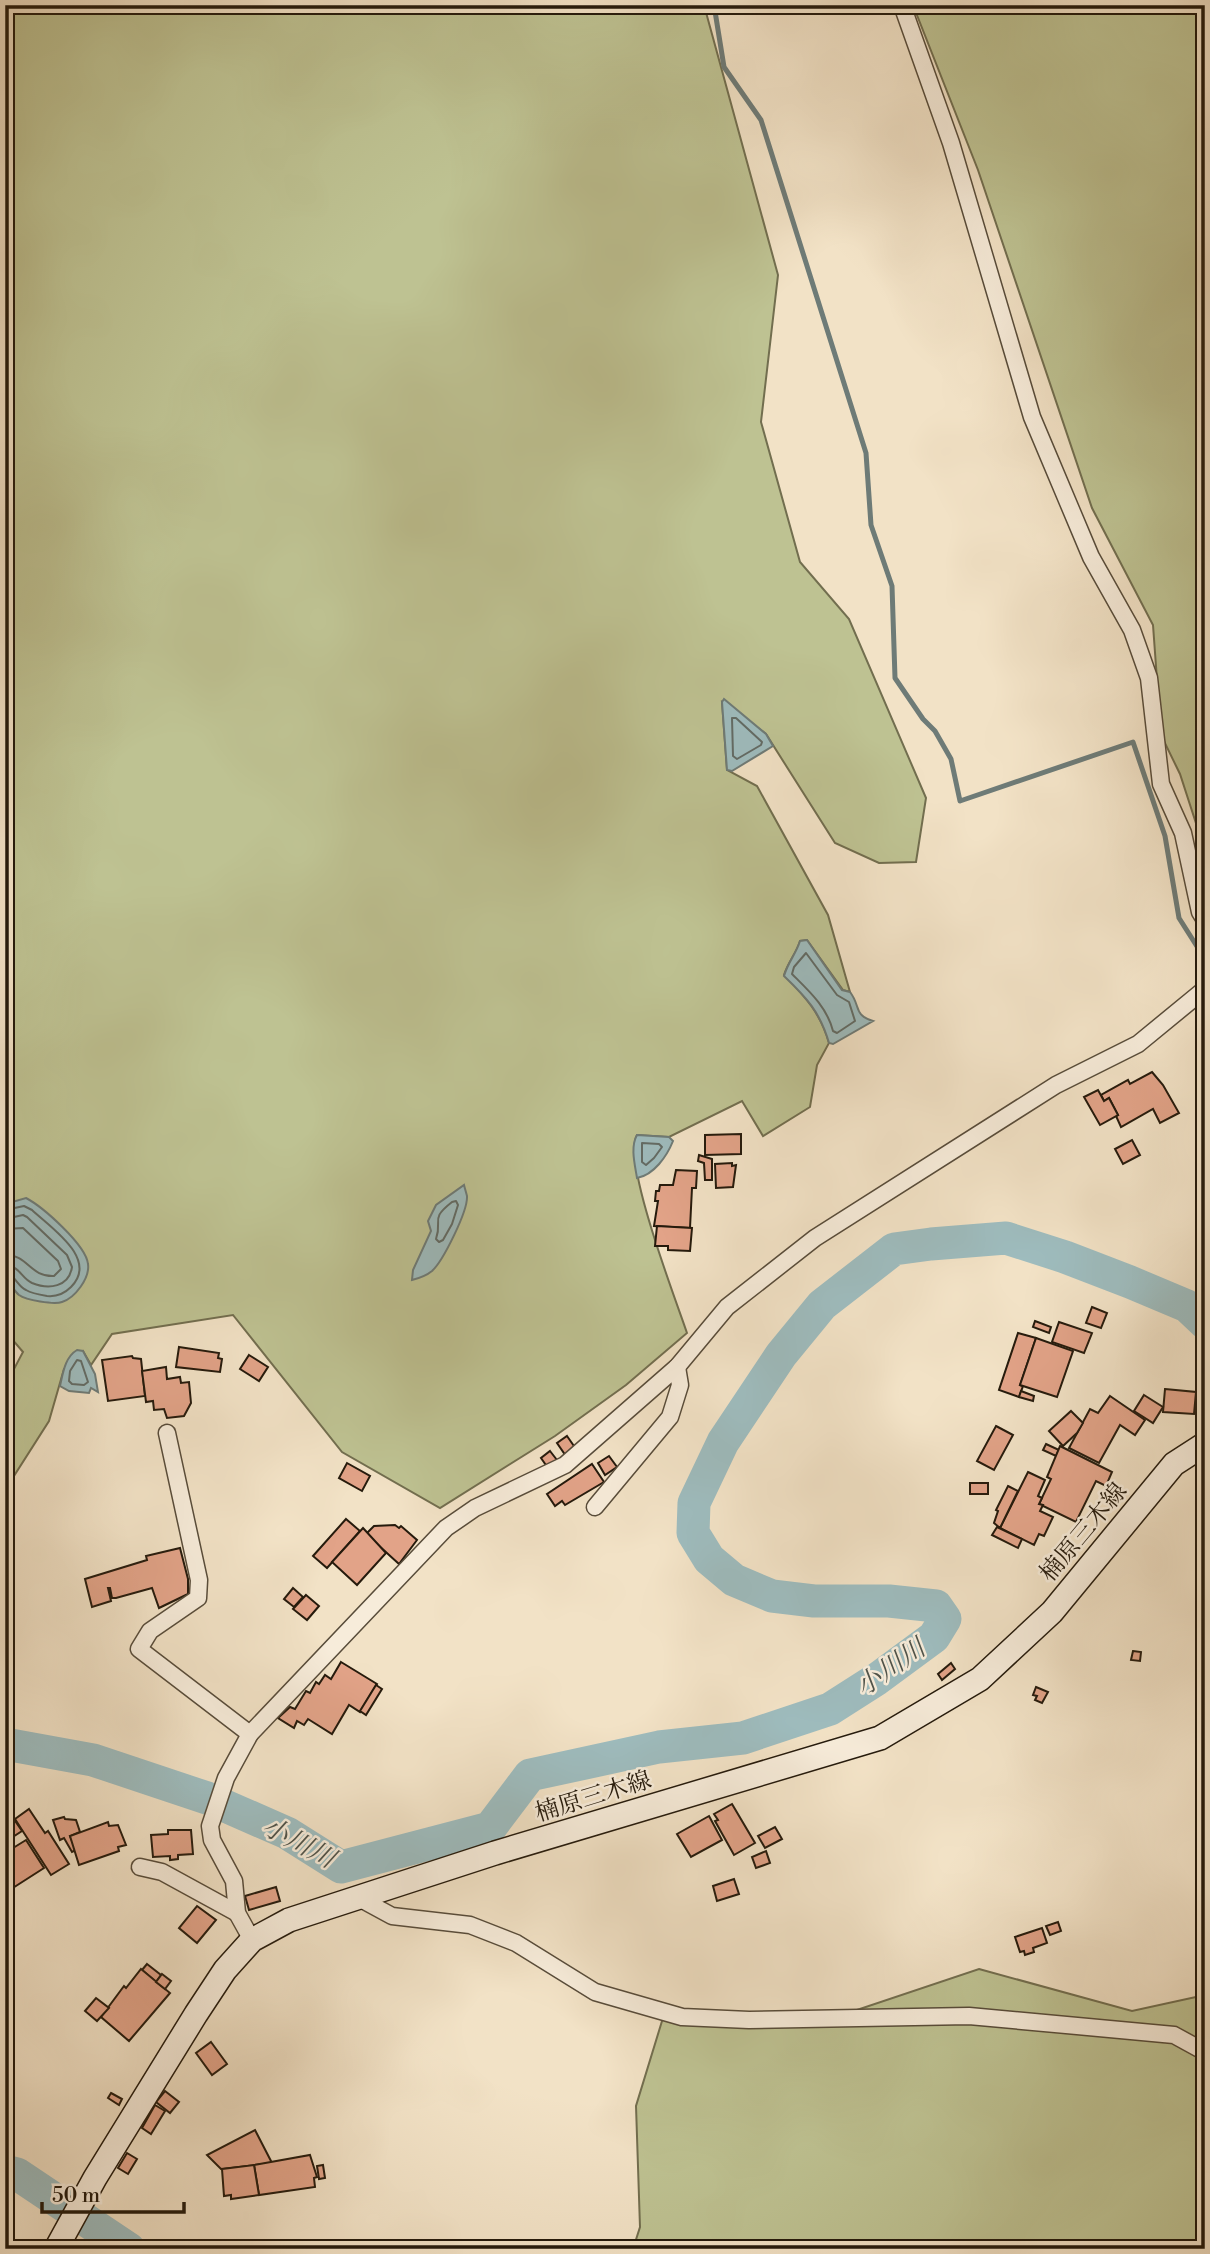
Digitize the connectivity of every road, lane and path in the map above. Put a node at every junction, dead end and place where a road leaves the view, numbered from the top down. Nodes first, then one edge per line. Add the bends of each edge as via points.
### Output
1 (902, 5) edge
2 (1205, 920) edge
3 (1204, 990) edge
4 (677, 1367) junction
5 (167, 1433) dead end
6 (1205, 1444) edge
7 (595, 1507) dead end
8 (250, 1734) junction
9 (140, 1867) dead end
10 (357, 1898) junction
11 (237, 1913) junction
12 (251, 1940) junction
13 (1205, 2052) edge
14 (56, 2249) edge

1 - 2 street via 951,143 1032,417 1091,557 1132,630 1149,678 1161,784 1183,833
3 - 4 street via 1138,1044 1056,1085 815,1238 727,1307
4 - 7 street via 680,1385 670,1417
4 - 8 street via 565,1465 475,1508 446,1528
5 - 8 street via 199,1580 198,1598 150,1631 139,1649
6 - 10 main road, 楠原三木線 via 1174,1464 1052,1612 980,1679 880,1738
8 - 11 street via 226,1778 210,1826 212,1840 234,1881
9 - 11 street via 162,1872
10 - 12 main road, 楠原三木線 via 289,1920
10 - 13 street via 392,1916 470,1925 516,1943 596,1992 682,2017 969,2015 1174,2035
11 - 12 street
12 - 14 main road, 楠原三木線 via 210,1992

